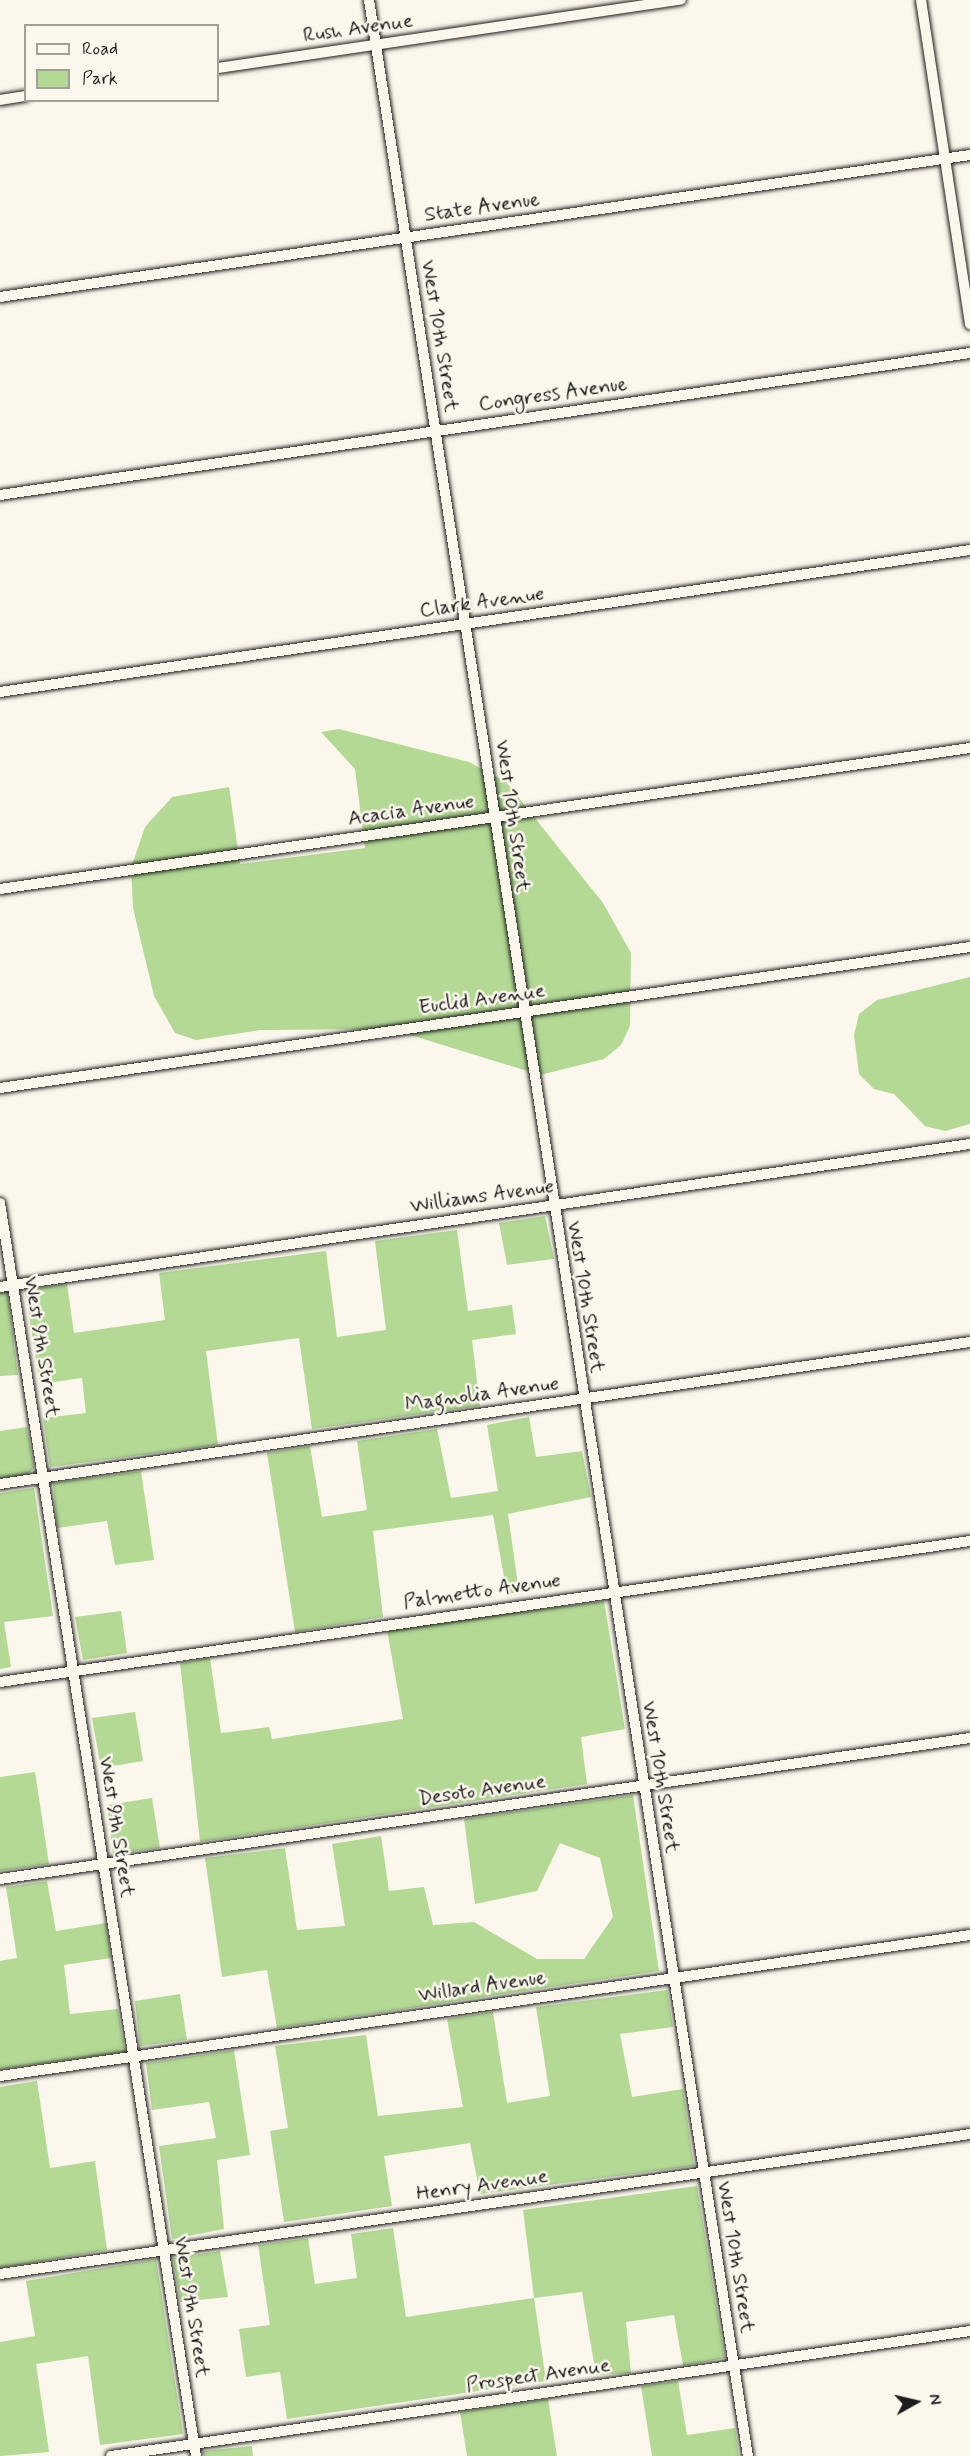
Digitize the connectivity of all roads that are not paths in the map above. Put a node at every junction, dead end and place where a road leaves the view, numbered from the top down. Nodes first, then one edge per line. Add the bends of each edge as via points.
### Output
1 (369, 0) edge
2 (681, 0) edge
3 (921, 0) edge
4 (376, 45) junction
5 (219, 68) edge
6 (24, 96) edge
7 (0, 100) edge
8 (970, 155) edge
9 (945, 159) junction
10 (406, 238) junction
11 (0, 297) edge
12 (970, 324) edge
13 (970, 353) edge
14 (435, 431) junction
15 (0, 495) edge
16 (970, 550) edge
17 (464, 624) junction
18 (0, 692) edge
19 (970, 748) edge
20 (493, 818) junction
21 (0, 890) edge
22 (970, 947) edge
23 (522, 1013) junction
24 (0, 1088) edge
25 (970, 1144) edge
26 (0, 1203) edge
27 (552, 1206) junction
28 (12, 1285) junction
29 (0, 1287) edge
30 (970, 1342) edge
31 (582, 1399) junction
32 (42, 1477) junction
33 (0, 1484) edge
34 (970, 1541) edge
35 (613, 1592) junction
36 (72, 1671) junction
37 (0, 1682) edge
38 (970, 1738) edge
39 (643, 1786) junction
40 (103, 1864) junction
41 (0, 1879) edge
42 (970, 1935) edge
43 (673, 1979) junction
44 (133, 2057) junction
45 (0, 2076) edge
46 (970, 2134) edge
47 (703, 2172) junction
48 (164, 2251) junction
49 (0, 2274) edge
50 (970, 2331) edge
51 (734, 2366) junction
52 (194, 2444) junction
53 (111, 2456) edge
54 (196, 2456) edge
55 (748, 2456) edge

1 - 4 street, West 10th Street
2 - 4 street, Rush Avenue
3 - 9 street
4 - 5 street, Rush Avenue
4 - 10 street, West 10th Street
6 - 7 street
8 - 9 street, State Avenue
9 - 10 street, State Avenue
9 - 12 street
10 - 11 street, State Avenue
10 - 14 street, West 10th Street
13 - 14 street, Congress Avenue
14 - 15 street, Congress Avenue
14 - 17 street, West 10th Street
16 - 17 street, Clark Avenue
17 - 18 street, Clark Avenue
17 - 20 street, West 10th Street
19 - 20 street, Acacia Avenue
20 - 21 street, Acacia Avenue
20 - 23 street, West 10th Street
22 - 23 street, Euclid Avenue
23 - 24 street, Euclid Avenue
23 - 27 street, West 10th Street
25 - 27 street, Williams Avenue
26 - 28 street, West 9th Street
27 - 28 street, Williams Avenue
27 - 31 street, West 10th Street
28 - 29 street, Williams Avenue
28 - 32 street, West 9th Street
30 - 31 street, Magnolia Avenue
31 - 32 street, Magnolia Avenue
31 - 35 street, West 10th Street
32 - 33 street, Magnolia Avenue
32 - 36 street, West 9th Street
34 - 35 street, Palmetto Avenue
35 - 36 street, Palmetto Avenue
35 - 39 street, West 10th Street
36 - 37 street, Palmetto Avenue
36 - 40 street, West 9th Street
38 - 39 street, Desoto Avenue
39 - 40 street, Desoto Avenue
39 - 43 street, West 10th Street
40 - 41 street, Desoto Avenue
40 - 44 street, West 9th Street
42 - 43 street, Willard Avenue
43 - 44 street, Willard Avenue
43 - 47 street, West 10th Street
44 - 45 street, Willard Avenue
44 - 48 street, West 9th Street
46 - 47 street, Henry Avenue
47 - 48 street, Henry Avenue
47 - 51 street, West 10th Street
48 - 49 street, Henry Avenue
48 - 52 street, West 9th Street
50 - 51 street, Prospect Avenue
51 - 52 street, Prospect Avenue
51 - 55 street, West 10th Street
52 - 53 street, Prospect Avenue
52 - 54 street, West 9th Street

